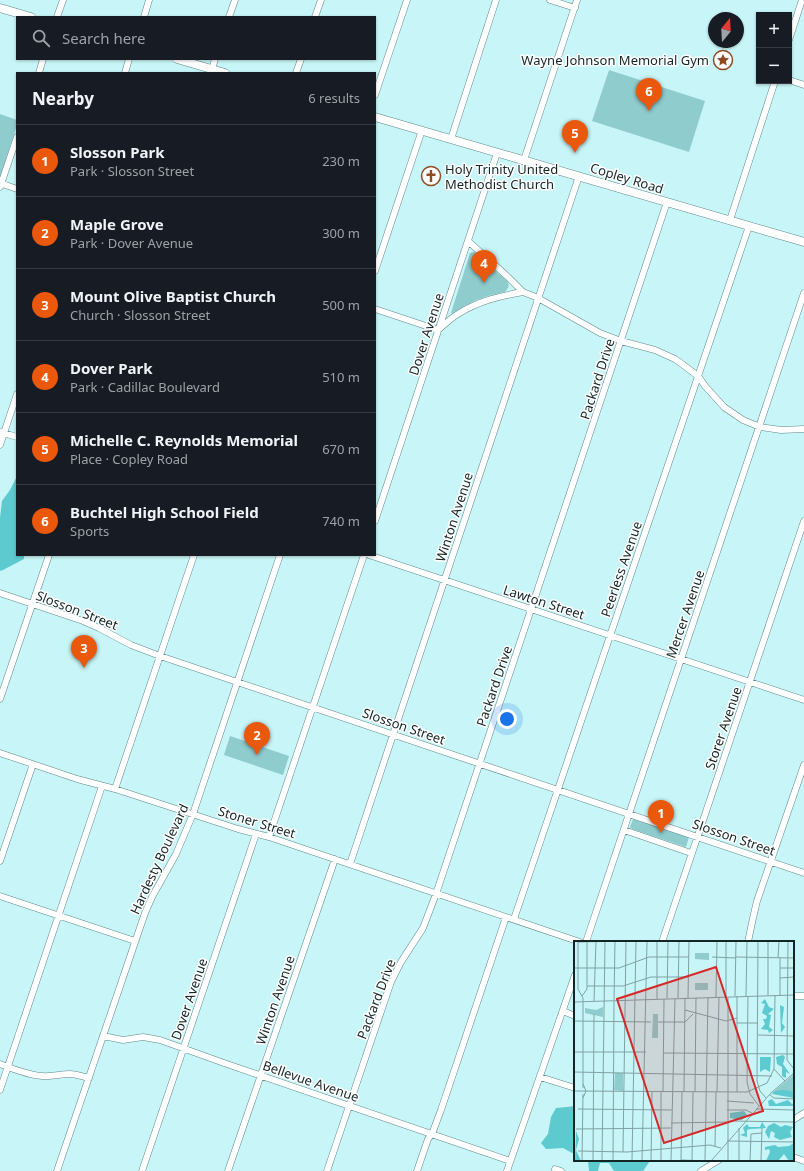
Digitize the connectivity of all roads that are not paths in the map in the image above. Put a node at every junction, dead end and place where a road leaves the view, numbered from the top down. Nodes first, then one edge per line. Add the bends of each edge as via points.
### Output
1 (63, 0) edge
2 (149, 0) edge
3 (235, 0) edge
4 (320, 0) edge
5 (406, 0) edge
6 (496, 0) edge
7 (550, 0) edge
8 (577, 0) edge
9 (802, 0) edge
10 (0, 8) edge
11 (575, 8) junction
12 (28, 16) edge
13 (57, 16) edge
14 (144, 16) edge
15 (229, 16) edge
16 (315, 16) edge
17 (792, 31) edge
18 (43, 60) edge
19 (129, 60) edge
20 (180, 60) edge
21 (215, 60) edge
22 (301, 60) edge
23 (211, 71) edge
24 (38, 72) edge
25 (125, 72) edge
26 (296, 72) edge
27 (792, 81) edge
28 (774, 84) edge
29 (804, 85) edge
30 (376, 92) edge
31 (376, 116) edge
32 (422, 130) junction
33 (451, 139) junction
34 (16, 140) edge
35 (497, 153) junction
36 (524, 160) junction
37 (579, 176) junction
38 (0, 185) edge
39 (16, 189) edge
40 (667, 202) junction
41 (730, 220) junction
42 (749, 226) junction
43 (804, 240) edge
44 (468, 241) junction
45 (376, 269) edge
46 (523, 292) junction
47 (804, 293) edge
48 (538, 298) junction
49 (376, 309) edge
50 (438, 330) junction
51 (621, 341) junction
52 (698, 376) junction
53 (16, 397) edge
54 (760, 427) junction
55 (804, 429) edge
56 (2, 432) edge
57 (16, 437) edge
58 (0, 445) edge
59 (376, 518) edge
60 (804, 521) edge
61 (49, 556) edge
62 (194, 556) edge
63 (280, 556) edge
64 (364, 556) edge
65 (372, 556) edge
66 (444, 580) junction
67 (0, 593) edge
68 (32, 604) junction
69 (531, 609) junction
70 (610, 635) junction
71 (160, 656) junction
72 (681, 659) junction
73 (238, 682) junction
74 (750, 682) junction
75 (0, 699) edge
76 (804, 700) edge
77 (313, 707) junction
78 (393, 734) junction
79 (0, 753) edge
80 (480, 763) junction
81 (33, 764) junction
82 (804, 765) edge
83 (102, 786) junction
84 (115, 789) junction
85 (557, 790) junction
86 (629, 813) junction
87 (194, 814) junction
88 (624, 830) junction
89 (256, 834) junction
90 (697, 836) junction
91 (269, 837) junction
92 (691, 853) junction
93 (335, 859) junction
94 (0, 861) edge
95 (771, 862) junction
96 (350, 864) junction
97 (804, 873) edge
98 (436, 894) junction
99 (0, 896) edge
100 (59, 916) junction
101 (506, 917) junction
102 (514, 920) junction
103 (577, 941) edge
104 (586, 941) edge
105 (662, 941) edge
106 (748, 941) edge
107 (135, 942) junction
108 (574, 978) edge
109 (562, 1011) junction
110 (574, 1016) edge
111 (103, 1036) junction
112 (184, 1048) junction
113 (0, 1064) edge
114 (8, 1067) junction
115 (261, 1075) junction
116 (540, 1077) junction
117 (88, 1078) junction
118 (574, 1088) edge
119 (0, 1090) edge
120 (349, 1105) junction
121 (804, 1113) edge
122 (794, 1119) edge
123 (432, 1134) junction
124 (794, 1157) edge
125 (510, 1161) junction
126 (717, 1161) edge
127 (804, 1161) edge
128 (57, 1171) edge
129 (142, 1171) edge
130 (228, 1171) edge
131 (327, 1171) edge
132 (418, 1171) edge
133 (507, 1171) edge
134 (701, 1171) edge

1 - 13 street
2 - 14 street
3 - 15 street
4 - 16 street
5 - 30 street
6 - 33 street
7 - 11 street
8 - 11 street
9 - 17 street
10 - 12 main road
11 - 36 street
18 - 24 street
19 - 25 street
20 - 23 main road
21 - 23 street
22 - 26 street
27 - 29 street
28 - 41 street
31 - 32 main road, Copley Road
32 - 33 main road, Copley Road
32 - 45 street
33 - 35 main road, Copley Road
34 - 38 street
35 - 36 main road, Copley Road
35 - 44 street, Dover Avenue
36 - 37 main road, Copley Road
37 - 40 main road, Copley Road
37 - 48 street, Winton Avenue
38 - 39 street
40 - 41 main road, Copley Road
40 - 51 street, Packard Drive
41 - 42 main road, Copley Road
42 - 43 main road, Copley Road
42 - 52 street, Peerless Avenue
44 - 46 street
44 - 50 street, Dover Avenue
46 - 48 street
46 - 50 street via 472,305
47 - 54 street, Mercer Avenue
48 - 51 street via 600,333
48 - 66 street, Winton Avenue
49 - 50 street
50 - 59 street, Dover Avenue
51 - 52 street via 663,353
51 - 69 street, Packard Drive
52 - 54 street via 724,407 743,420
52 - 70 street, Peerless Avenue
53 - 56 street
54 - 55 street
54 - 72 street, Mercer Avenue
56 - 57 street
56 - 58 street
60 - 74 street, Storer Avenue
61 - 68 street
62 - 71 street
63 - 73 street, Hardesty Boulevard
64 - 77 street
65 - 66 street, Lawton Street
66 - 69 street, Lawton Street
66 - 78 street, Winton Avenue
67 - 68 street, Slosson Street
68 - 71 street, Slosson Street via 83,621
68 - 75 street
69 - 70 street, Lawton Street
69 - 80 street, Packard Drive
70 - 72 street, Lawton Street
70 - 85 street, Peerless Avenue
71 - 73 street, Slosson Street
71 - 84 street
72 - 74 street, Lawton Street
72 - 86 street, Mercer Avenue
73 - 77 street, Slosson Street
73 - 87 street, Hardesty Boulevard
74 - 76 street, Lawton Street
74 - 90 street, Storer Avenue
77 - 78 street, Slosson Street
77 - 91 street
78 - 80 street, Slosson Street
78 - 96 street, Winton Avenue
79 - 81 street, Stoner Street
80 - 85 street, Slosson Street
80 - 98 street, Packard Drive
81 - 83 street, Stoner Street
81 - 94 street
82 - 95 street
83 - 84 street, Stoner Street
83 - 100 street
84 - 87 street, Stoner Street
85 - 86 street, Slosson Street
85 - 102 street, Peerless Avenue
86 - 88 street, Mercer Avenue
86 - 90 street, Slosson Street
87 - 89 street, Stoner Street
87 - 107 street, Hardesty Boulevard via 152,897
88 - 92 street
88 - 104 street, Mercer Avenue
89 - 91 street, Stoner Street
89 - 112 street, Dover Avenue
90 - 92 street, Storer Avenue
90 - 95 street, Slosson Street
91 - 93 street, Stoner Street
92 - 105 street, Storer Avenue
93 - 96 street, Stoner Street
93 - 115 street, Winton Avenue
95 - 97 street, Slosson Street
95 - 106 street via 757,901
96 - 98 street, Stoner Street
98 - 101 street, Stoner Street
98 - 120 street, Packard Drive via 422,928 391,982
99 - 100 street
100 - 107 street
100 - 114 street
101 - 102 street, Stoner Street
101 - 123 street
102 - 103 street
107 - 111 street, Hardesty Boulevard
108 - 109 street
109 - 110 street
109 - 116 street
111 - 112 street, Bellevue Avenue via 123,1040 143,1037
111 - 117 street, Hardesty Boulevard
112 - 115 street, Bellevue Avenue
112 - 129 street, Dover Avenue
113 - 114 street
114 - 117 street via 33,1075 70,1074
114 - 119 street
115 - 120 street, Bellevue Avenue
115 - 130 street, Winton Avenue
116 - 118 street
116 - 125 street
117 - 128 street, Hardesty Boulevard
120 - 123 street, Bellevue Avenue
120 - 131 street, Packard Drive
121 - 122 street
123 - 125 street, Bellevue Avenue
123 - 132 street
124 - 127 street
125 - 133 street
126 - 134 street

